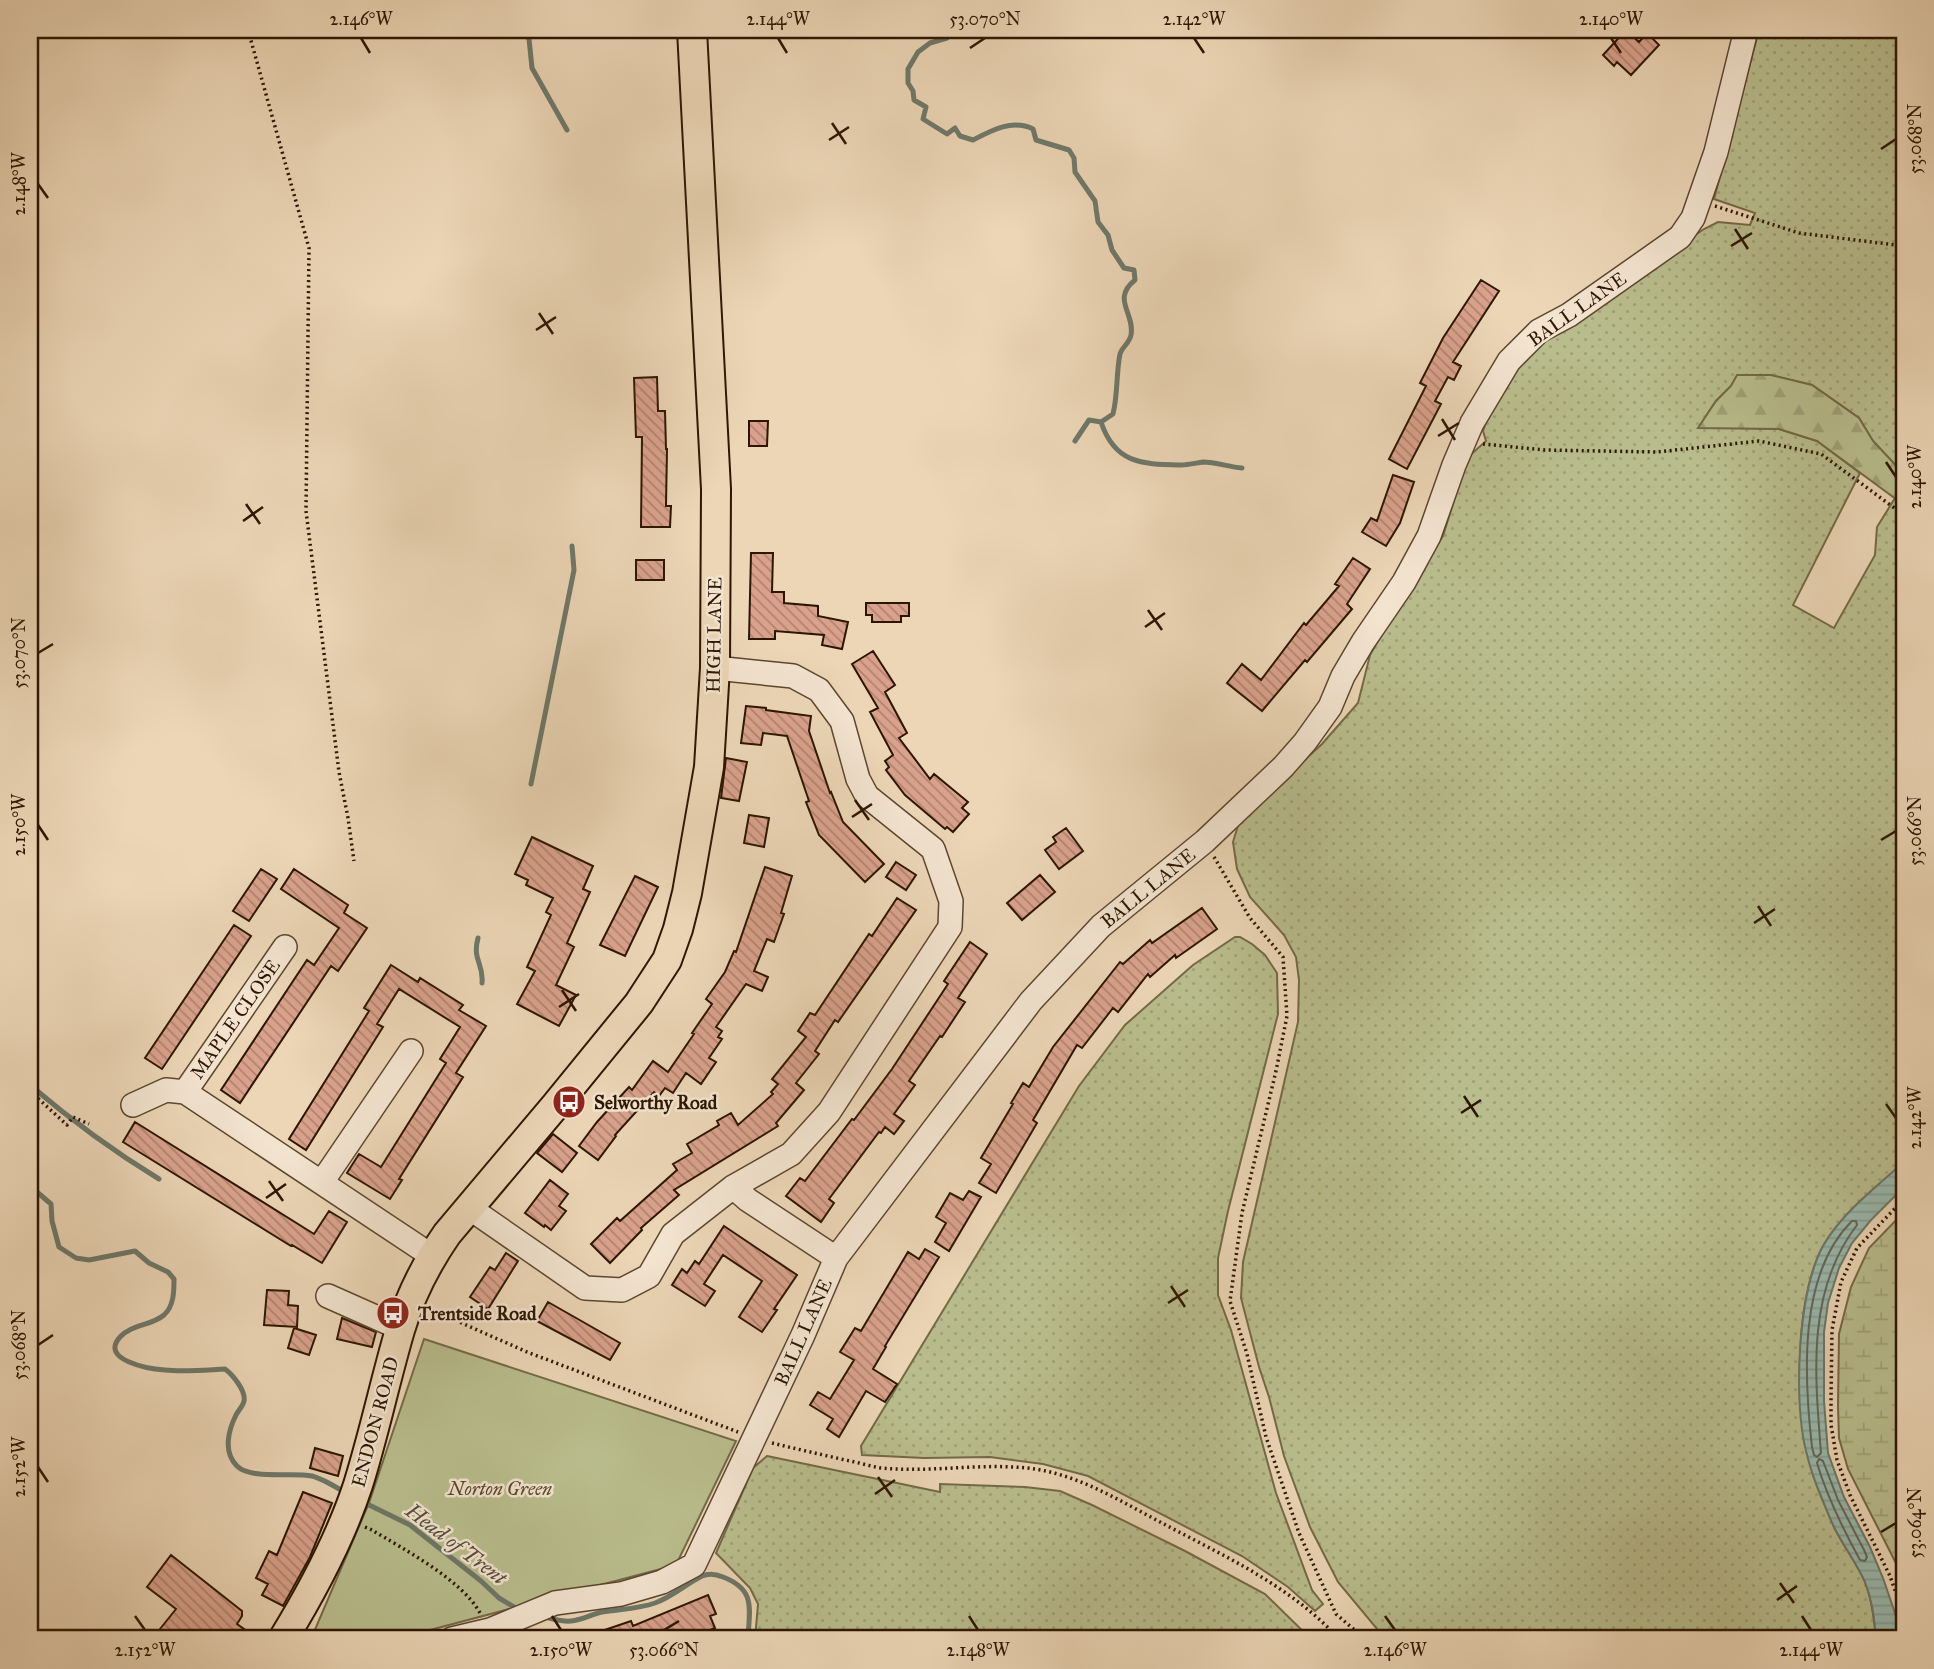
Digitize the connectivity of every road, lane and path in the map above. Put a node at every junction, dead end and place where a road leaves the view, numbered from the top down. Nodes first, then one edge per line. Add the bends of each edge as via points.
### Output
1 (248, 30) edge
2 (692, 30) edge
3 (1746, 30) edge
4 (1700, 201) junction
5 (1904, 246) edge
6 (1464, 442) junction
7 (1904, 514) edge
8 (715, 668) junction
9 (1205, 841) junction
10 (354, 861) dead end
11 (285, 947) dead end
12 (411, 1051) dead end
13 (30, 1091) edge
14 (185, 1092) junction
15 (133, 1105) dead end
16 (89, 1124) dead end
17 (496, 1176) joint
18 (322, 1182) junction
19 (733, 1187) junction
20 (1904, 1199) edge
21 (468, 1207) junction
22 (432, 1256) junction
23 (836, 1258) junction
24 (328, 1296) dead end
25 (410, 1301) junction
26 (400, 1328) junction
27 (754, 1438) junction
28 (347, 1518) junction
29 (494, 1632) edge
30 (283, 1639) edge
31 (452, 1639) edge
32 (1339, 1639) edge
33 (1365, 1639) edge
34 (1901, 1639) edge

1 - 10 path via 309,248 306,511
2 - 8 main road, HIGH LANE via 716,489
3 - 4 street, BALL LANE
4 - 5 path via 1799,233
4 - 6 street, BALL LANE via 1680,237 1539,331 1508,361
6 - 7 path via 1545,450 1657,452 1759,442 1821,454
6 - 9 street, BALL LANE via 1429,536 1343,676 1330,707 1283,767
8 - 17 main road, HIGH LANE via 709,767 697,841 667,960 639,1003
8 - 19 street via 793,677 819,690 842,721 867,796 933,849 951,901 950,927 829,1112 791,1154
9 - 23 street, BALL LANE via 1101,926 1031,1001
9 - 33 path via 1250,918 1283,957 1287,1016 1242,1213 1230,1301 1266,1437 1299,1533 1336,1614
11 - 14 street, MAPLE CLOSE
12 - 18 street
13 - 16 path via 67,1125 73,1117
14 - 15 street via 166,1090
14 - 18 street
17 - 21 main road, ENDON ROAD
18 - 22 street
19 - 21 street via 673,1234 649,1276 622,1290 585,1288
19 - 23 street
20 - 34 path via 1857,1248 1842,1282 1832,1330 1831,1397 1837,1460 1890,1576 1902,1610
21 - 22 main road, ENDON ROAD
22 - 25 main road, ENDON ROAD
23 - 27 street, BALL LANE
24 - 26 street
25 - 26 main road, ENDON ROAD
25 - 27 path via 527,1353
26 - 28 main road, ENDON ROAD
27 - 29 street, BALL LANE via 694,1565 662,1583 555,1603
27 - 32 path via 880,1468 1034,1469 1066,1476 1242,1566 1297,1599
28 - 29 path via 436,1569 475,1603
28 - 30 main road, ENDON ROAD via 316,1586
29 - 31 street, BALL LANE

